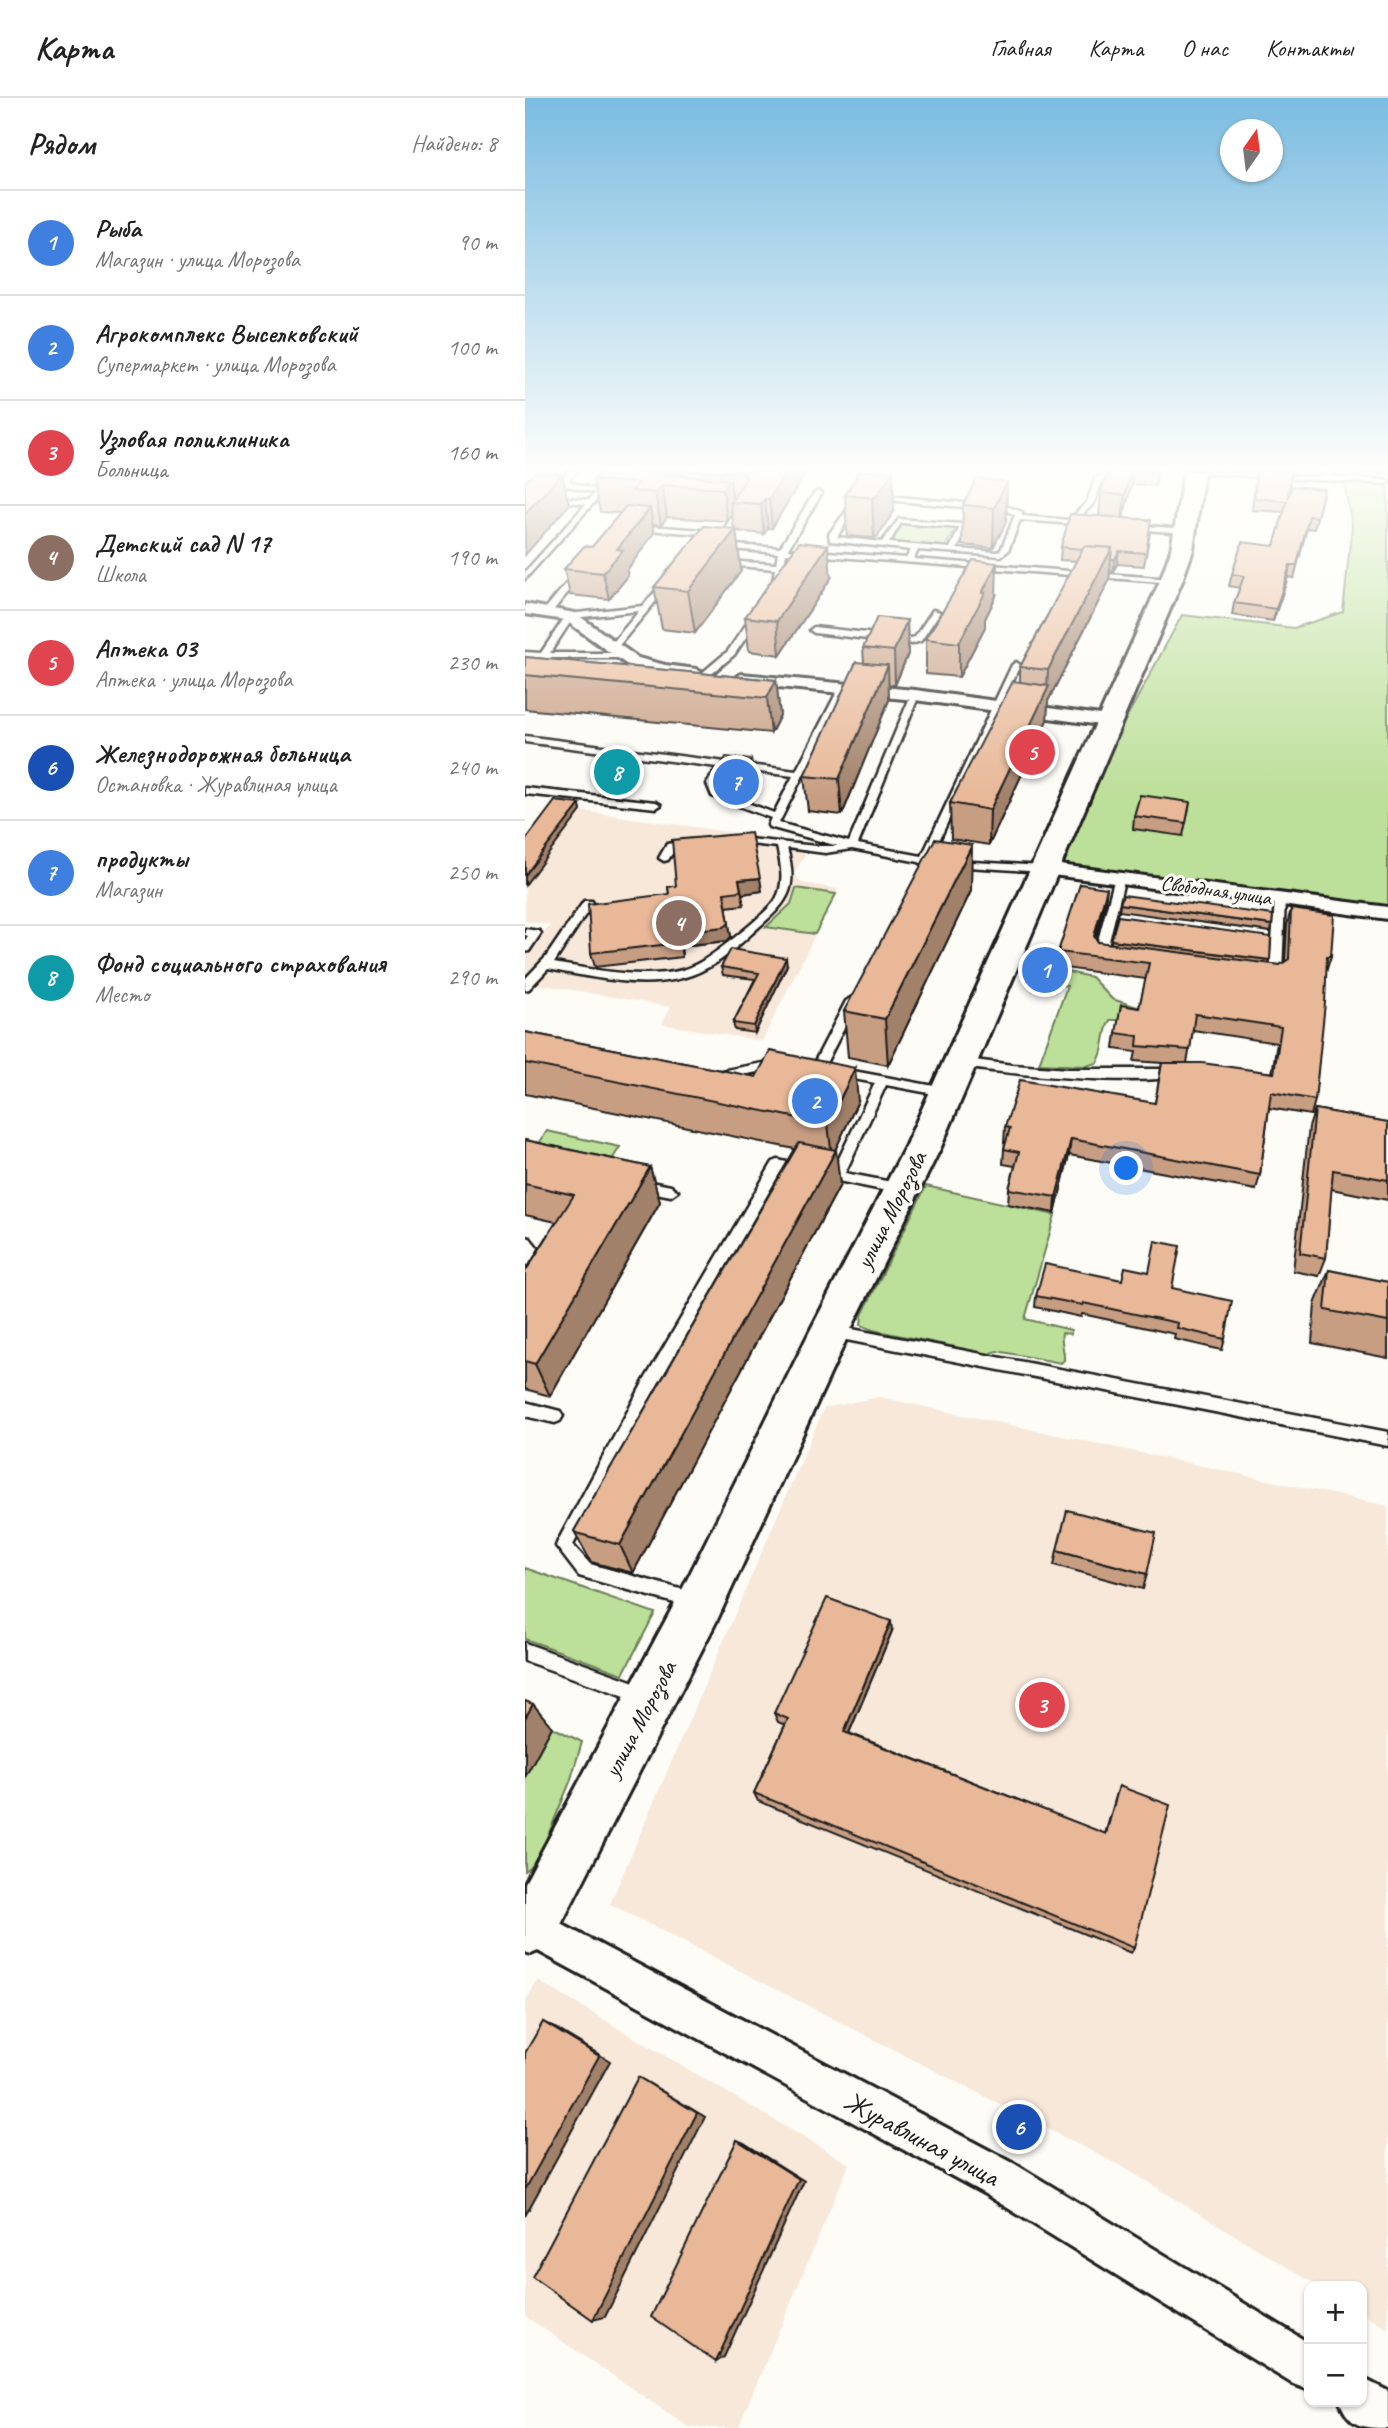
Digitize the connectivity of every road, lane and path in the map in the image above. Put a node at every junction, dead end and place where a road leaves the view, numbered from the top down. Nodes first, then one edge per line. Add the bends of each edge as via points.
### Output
1 (574, 580) edge
2 (669, 580) edge
3 (778, 580) edge
4 (1153, 580) edge
5 (1171, 581) joint
6 (768, 599) edge
7 (645, 608) junction
8 (762, 608) edge
9 (525, 609) edge
10 (548, 611) junction
11 (936, 612) dead end
12 (570, 616) junction
13 (814, 630) dead end
14 (619, 652) junction
15 (544, 655) junction
16 (525, 656) edge
17 (1016, 665) dead end
18 (705, 675) junction
19 (525, 688) edge
20 (843, 688) junction
21 (915, 695) junction
22 (997, 706) junction
23 (1108, 721) junction
24 (526, 741) edge
25 (723, 763) junction
26 (798, 774) junction
27 (525, 791) edge
28 (656, 805) dead end
29 (777, 817) junction
30 (718, 840) edge
31 (704, 842) edge
32 (781, 844) junction
33 (852, 846) junction
34 (664, 858) dead end
35 (925, 861) junction
36 (1045, 869) junction
37 (918, 873) edge
38 (1121, 877) junction
39 (1280, 898) junction
40 (588, 904) edge
41 (1388, 913) edge
42 (1110, 916) junction
43 (1123, 918) edge
44 (525, 932) edge
45 (1266, 937) edge
46 (1279, 939) junction
47 (525, 948) edge
48 (1128, 955) edge
49 (545, 965) junction
50 (1263, 973) edge
51 (525, 986) edge
52 (855, 995) edge
53 (959, 1062) junction
54 (806, 1067) junction
55 (697, 1073) edge
56 (1185, 1073) edge
57 (882, 1081) junction
58 (946, 1092) junction
59 (837, 1177) junction
60 (632, 1183) edge
61 (902, 1189) junction
62 (671, 1191) dead end
63 (525, 1242) edge
64 (525, 1260) edge
65 (830, 1331) junction
66 (525, 1409) edge
67 (555, 1416) dead end
68 (1388, 1439) edge
69 (701, 1602) junction
70 (525, 1652) edge
71 (652, 1697) junction
72 (528, 1925) edge
73 (1304, 2365) edge
74 (1367, 2404) edge
75 (1388, 2417) edge

1 - 10 lane
2 - 7 lane
3 - 6 lane
4 - 5 lane
5 - 23 street, улица Морозова
7 - 12 lane
7 - 14 lane
8 - 18 lane via 731,653
9 - 10 street
10 - 12 street
11 - 13 lane via 918,639 912,640
12 - 14 street
12 - 15 lane
14 - 15 lane
14 - 18 street via 664,670
15 - 16 lane
15 - 19 lane via 543,665
17 - 22 lane
18 - 20 street
20 - 21 street
20 - 26 lane
21 - 22 street
21 - 33 lane
22 - 23 street
22 - 35 lane
23 - 36 street, улица Морозова
24 - 25 lane
25 - 26 lane
25 - 29 lane via 712,784 715,794
26 - 29 lane
27 - 28 lane
29 - 33 lane via 773,825
30 - 32 lane
31 - 34 lane via 671,846
32 - 33 lane via 836,851
32 - 49 lane via 787,885 784,897 700,968 647,978
33 - 35 lane
35 - 36 lane
35 - 37 lane
36 - 38 street, Свободная улица
36 - 53 street, улица Морозова
38 - 39 street, Свободная улица
38 - 42 lane
39 - 41 street, Свободная улица
39 - 46 lane
40 - 49 lane
42 - 43 lane
42 - 48 lane via 1101,952
44 - 47 lane via 534,933
45 - 46 lane
46 - 50 lane via 1276,975
49 - 51 lane
52 - 54 lane
53 - 56 lane via 1006,1070
53 - 58 street, улица Морозова
54 - 55 lane via 774,1064 720,1076
54 - 57 lane
57 - 58 lane
57 - 59 lane
58 - 61 street, улица Морозова
59 - 61 lane
59 - 69 lane via 778,1165 649,1386 564,1546 585,1570
60 - 62 lane
61 - 65 street, улица Морозова
63 - 64 lane via 531,1248
65 - 68 lane
65 - 69 street, улица Морозова
66 - 67 lane
69 - 71 street, улица Морозова
70 - 71 lane
71 - 72 street, улица Морозова
72 - 73 street, Журавлиная улица via 1000,2179
74 - 75 street

